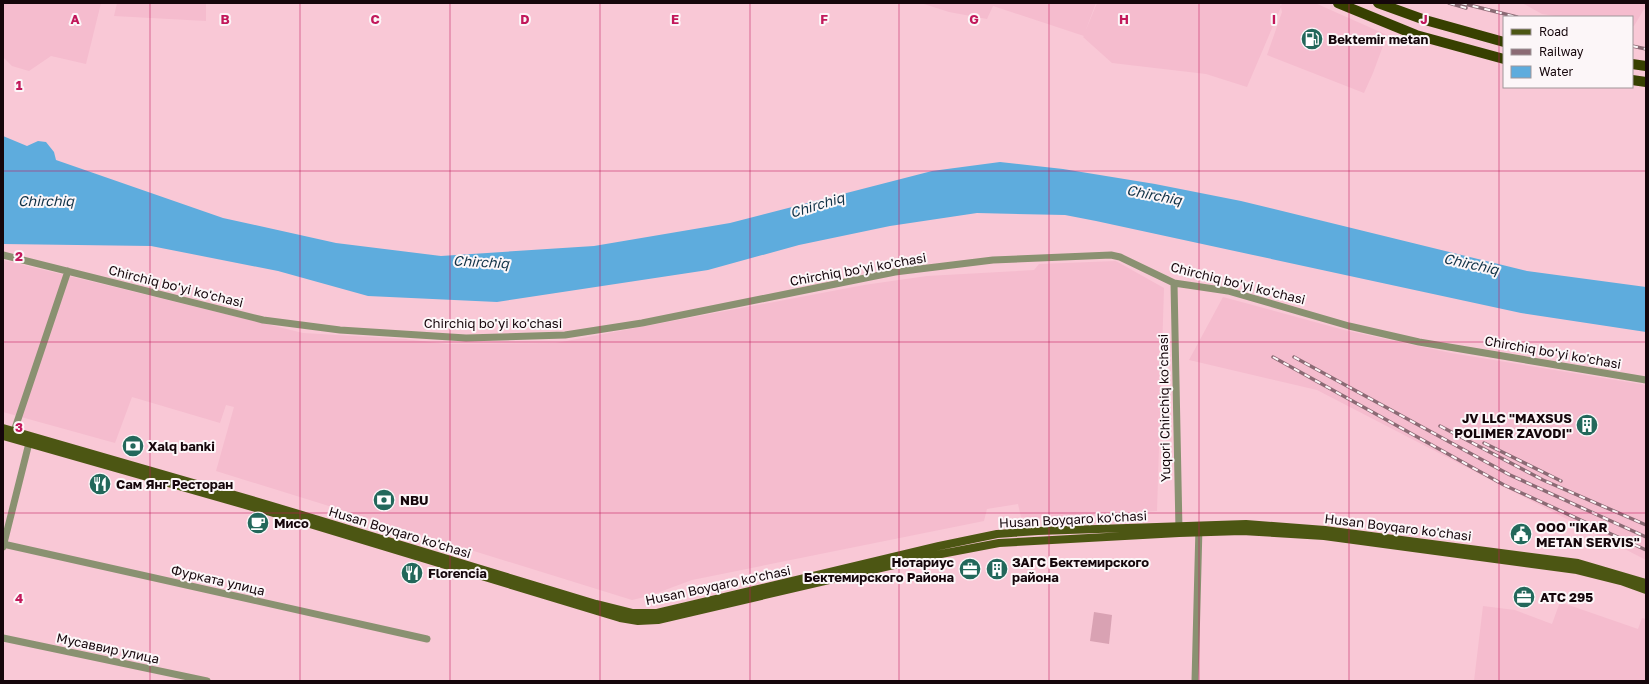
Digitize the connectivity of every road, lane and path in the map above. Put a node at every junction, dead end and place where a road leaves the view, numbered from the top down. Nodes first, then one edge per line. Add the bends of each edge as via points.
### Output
1 (1338, 3) edge
2 (1378, 3) edge
3 (1503, 42) edge
4 (1503, 59) edge
5 (1633, 64) edge
6 (1646, 66) edge
7 (1633, 80) edge
8 (1646, 82) edge
9 (3, 255) edge
10 (68, 271) junction
11 (1174, 283) junction
12 (1646, 380) edge
13 (3, 428) edge
14 (13, 435) junction
15 (3, 436) edge
16 (30, 440) junction
17 (1199, 529) junction
18 (1179, 530) junction
19 (3, 545) edge
20 (939, 546) junction
21 (941, 554) junction
22 (1577, 566) junction
23 (1646, 583) edge
24 (1646, 590) edge
25 (3, 638) edge
26 (427, 639) dead end
27 (208, 681) edge
28 (1195, 681) edge

1 - 4 highway via 1416,35
2 - 3 highway via 1425,20
5 - 6 highway
7 - 8 highway
9 - 10 street, Chirchiq bo'yi ko'chasi
10 - 11 street, Chirchiq bo'yi ko'chasi via 263,320 368,333 466,338 565,335 642,323 895,272 993,260 1111,255
10 - 14 street
11 - 12 street, Chirchiq bo'yi ko'chasi via 1228,291 1349,326 1419,342
11 - 18 street, Yuqori Chirchiq ko'chasi
13 - 14 main road, Husan Boyqaro ko'chasi
14 - 15 main road, Husan Boyqaro ko'chasi
14 - 16 main road, Husan Boyqaro ko'chasi
16 - 19 street
16 - 20 main road, Husan Boyqaro ko'chasi via 270,505 596,604 639,614 656,613
16 - 21 main road, Husan Boyqaro ko'chasi via 620,618 638,621 658,620
17 - 18 main road, Husan Boyqaro ko'chasi
17 - 22 main road, Husan Boyqaro ko'chasi via 1324,533
17 - 28 street
18 - 20 main road, Husan Boyqaro ko'chasi via 1038,531 997,534
18 - 21 main road, Husan Boyqaro ko'chasi via 999,543
19 - 26 street, Фурката улица
20 - 21 main road
22 - 23 main road, Husan Boyqaro ko'chasi
22 - 24 main road, Husan Boyqaro ko'chasi
25 - 27 street, Мусаввир улица

